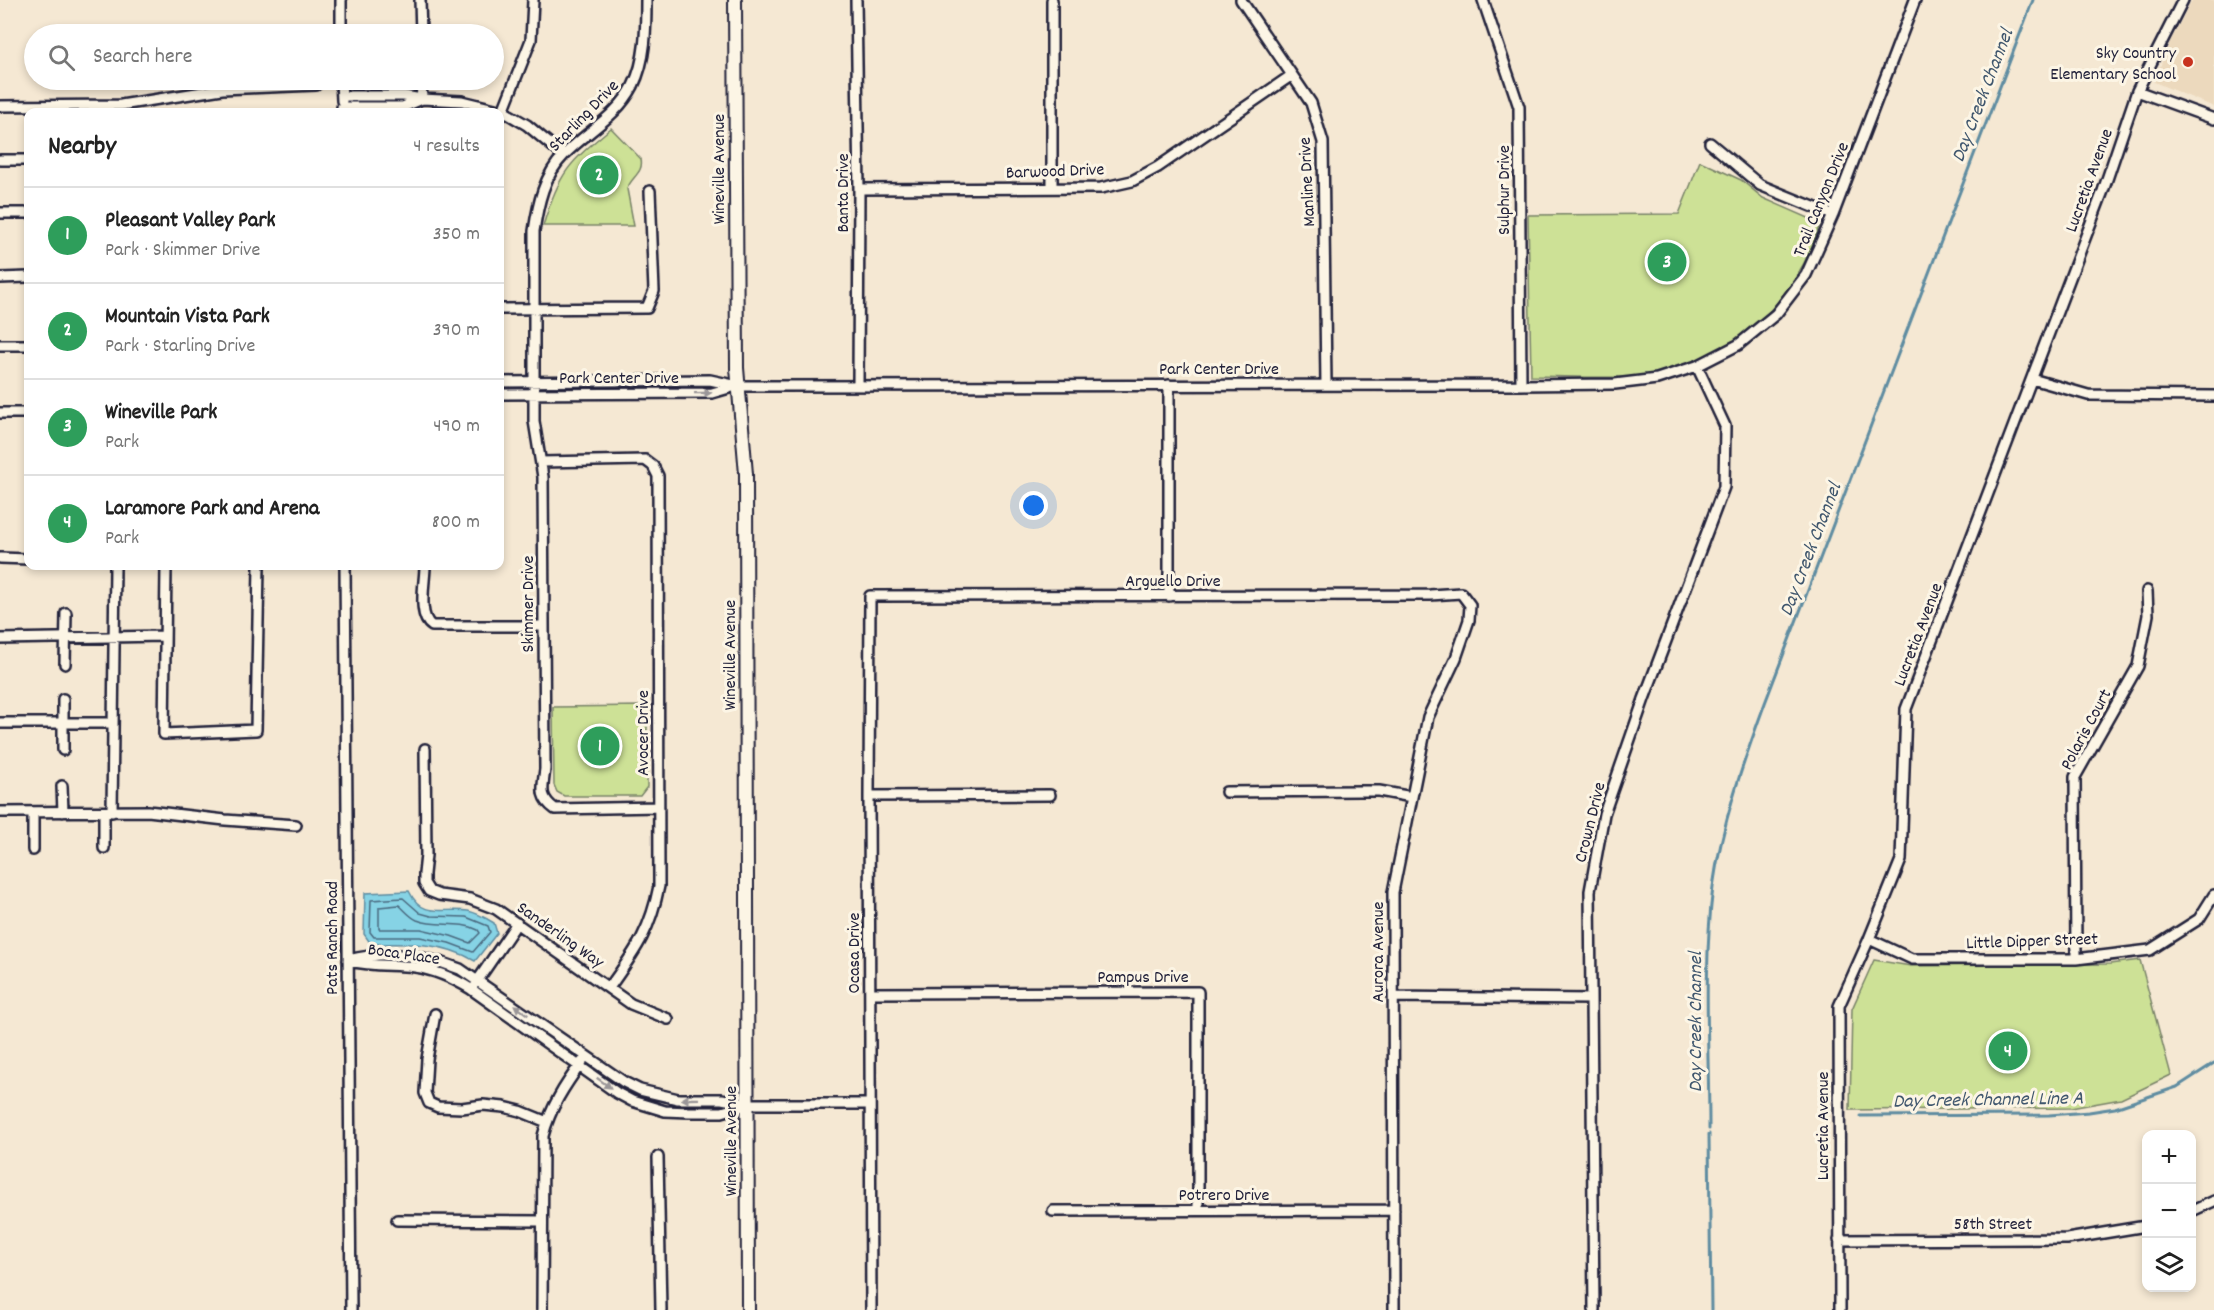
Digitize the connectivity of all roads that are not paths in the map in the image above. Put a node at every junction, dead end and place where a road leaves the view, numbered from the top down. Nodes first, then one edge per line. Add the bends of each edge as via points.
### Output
1 (341, 0) edge
2 (420, 0) edge
3 (533, 0) edge
4 (646, 0) edge
5 (735, 0) edge
6 (856, 0) edge
7 (1052, 0) edge
8 (1241, 0) edge
9 (1483, 0) edge
10 (1915, 0) edge
11 (2183, 0) edge
12 (341, 24) edge
13 (421, 24) edge
14 (1292, 75) junction
15 (217, 90) edge
16 (342, 90) edge
17 (422, 90) edge
18 (2137, 91) junction
19 (342, 96) junction
20 (422, 99) junction
21 (0, 106) edge
22 (81, 108) edge
23 (126, 108) edge
24 (342, 108) edge
25 (383, 108) edge
26 (491, 108) edge
27 (504, 108) edge
28 (504, 112) edge
29 (2214, 119) edge
30 (1710, 143) dead end
31 (563, 155) junction
32 (0, 160) edge
33 (24, 160) edge
34 (1052, 188) junction
35 (860, 189) junction
36 (650, 191) dead end
37 (0, 213) edge
38 (24, 213) edge
39 (1833, 215) junction
40 (24, 277) edge
41 (0, 278) edge
42 (504, 309) edge
43 (534, 309) junction
44 (0, 345) edge
45 (24, 345) edge
46 (1697, 366) junction
47 (2032, 379) junction
48 (504, 382) edge
49 (534, 382) junction
50 (858, 385) junction
51 (1169, 385) junction
52 (1326, 385) junction
53 (1521, 385) junction
54 (738, 386) junction
55 (504, 394) edge
56 (534, 394) junction
57 (2214, 396) edge
58 (0, 413) edge
59 (24, 413) edge
60 (541, 462) junction
61 (0, 558) edge
62 (24, 559) edge
63 (115, 570) edge
64 (166, 570) edge
65 (259, 570) edge
66 (345, 570) edge
67 (424, 570) edge
68 (2147, 591) dead end
69 (870, 596) joint
70 (1169, 596) junction
71 (1470, 605) joint
72 (66, 613) dead end
73 (544, 626) junction
74 (164, 636) junction
75 (114, 637) junction
76 (66, 638) junction
77 (0, 639) edge
78 (65, 664) dead end
79 (63, 699) dead end
80 (0, 723) edge
81 (65, 723) junction
82 (113, 723) junction
83 (425, 749) dead end
84 (63, 750) dead end
85 (62, 786) dead end
86 (1226, 792) dead end
87 (1050, 795) dead end
88 (869, 796) junction
89 (1412, 797) junction
90 (659, 807) junction
91 (0, 812) edge
92 (33, 812) junction
93 (63, 812) junction
94 (108, 812) junction
95 (296, 825) dead end
96 (104, 848) dead end
97 (33, 850) dead end
98 (2214, 895) edge
99 (517, 923) junction
100 (1869, 939) junction
101 (2076, 959) junction
102 (348, 960) junction
103 (478, 980) junction
104 (609, 988) junction
105 (471, 989) junction
106 (870, 993) junction
107 (1394, 997) junction
108 (1591, 999) junction
109 (435, 1014) dead end
110 (668, 1019) dead end
111 (583, 1061) junction
112 (748, 1104) junction
113 (870, 1104) junction
114 (547, 1122) junction
115 (658, 1158) dead end
116 (2214, 1200) edge
117 (2196, 1209) edge
118 (1198, 1210) junction
119 (1394, 1210) junction
120 (1053, 1212) dead end
121 (396, 1220) dead end
122 (542, 1221) junction
123 (2142, 1227) edge
124 (1839, 1240) junction
125 (351, 1310) edge
126 (542, 1310) edge
127 (661, 1310) edge
128 (748, 1310) edge
129 (871, 1310) edge
130 (1394, 1310) edge
131 (1594, 1310) edge
132 (1840, 1310) edge

1 - 12 street
2 - 13 street
3 - 27 street via 531,40
4 - 31 street, Starling Drive via 645,48 632,87 599,127
5 - 54 main road, Wineville Avenue
6 - 35 street, Banta Drive
7 - 34 street
8 - 14 street, Manline Drive
9 - 53 street, Sulphur Drive via 1519,107
10 - 39 street, Trail Canyon Drive
11 - 18 street, Lucretia Avenue
14 - 34 street, Barwood Drive via 1158,167 1132,180 1101,188
14 - 52 street, Manline Drive via 1311,103 1325,152
15 - 23 street
16 - 19 street
17 - 20 street
18 - 29 street
18 - 47 street, Lucretia Avenue
19 - 20 street
19 - 24 street
20 - 25 street via 403,107
20 - 26 street via 462,101
21 - 22 street
28 - 31 street
30 - 39 street via 1760,185
31 - 43 street, Starling Drive via 551,173 537,210
32 - 33 street
34 - 35 street, Barwood Drive
35 - 50 street, Banta Drive
36 - 43 street via 654,291 647,308
37 - 38 street
39 - 46 street, Trail Canyon Drive via 1806,275 1776,314 1738,345
40 - 41 street
42 - 43 street
43 - 49 street, Starling Drive
44 - 45 street
46 - 53 street, Park Center Drive via 1657,379 1615,384
46 - 108 street, Crown Drive via 1725,426 1724,488 1604,814 1590,891
47 - 57 street via 2088,395
47 - 100 street, Lucretia Avenue via 1906,709 1901,860
48 - 49 street, Park Center Drive
49 - 54 street, Park Center Drive via 710,380
49 - 56 street, Starling Drive
50 - 51 street, Park Center Drive
50 - 54 street, Park Center Drive
51 - 52 street, Park Center Drive
51 - 70 street
52 - 53 street, Park Center Drive
56 -> 54 street, Park Center Drive via 712,393
54 - 112 main road, Wineville Avenue via 746,474
55 - 56 street, Park Center Drive
56 - 60 street, Skimmer Drive
58 - 59 street
60 - 73 street, Skimmer Drive
60 - 90 street, Avocer Drive via 645,460 658,476
61 - 62 street
63 - 75 street
64 - 74 street
65 - 74 street via 256,730 164,734
66 - 102 street, Pats Ranch Road
67 - 73 street via 423,609 427,623 432,626
68 - 101 street, Polaris Court via 2148,615 2138,666 2075,777
69 - 70 street, Arguello Drive
69 - 88 street, Ocasa Drive
70 - 71 street, Arguello Drive via 1461,592
71 - 89 street, Aurora Avenue via 1456,658 1428,717
72 - 76 street
73 - 90 street, Skimmer Drive via 543,795 547,803 555,809
74 - 75 street
75 - 76 street
75 - 82 street
76 - 77 street
76 - 78 street
79 - 81 street
80 - 81 street
81 - 82 street
81 - 84 street
82 - 94 street
83 - 99 street, Sanderling Way via 424,883 429,891 481,902
85 - 93 street
86 - 89 street via 1379,791
87 - 88 street
88 - 106 street, Ocasa Drive
89 - 107 street, Aurora Avenue via 1394,892
90 - 104 street, Avocer Drive via 659,886 655,910 646,933
91 - 92 street
92 - 93 street
92 - 97 street
93 - 94 street
94 - 95 street via 148,811
94 - 96 street
98 - 101 street, Little Dipper Street via 2199,919 2150,950
99 - 103 street
99 - 104 street, Sanderling Way
100 - 101 street, Little Dipper Street via 1911,959
100 - 124 street, Lucretia Avenue via 1839,1006
102 - 103 street, Boca Place via 370,955 417,955 439,960
102 - 105 street, Boca Place via 371,966 436,971
102 - 125 street, Pats Ranch Road
103 - 105 street
111 -> 103 street, Boca Place
104 - 110 street, Sanderling Way via 631,1004
105 - 111 street, Boca Place
106 - 113 street, Ocasa Drive
106 - 118 street, Pampus Drive via 1198,992
107 - 108 street
107 - 119 street, Aurora Avenue
108 - 131 street, Crown Drive
109 - 114 street via 427,1059 425,1093 429,1103 438,1107 504,1107
112 -> 111 street, Boca Place via 659,1096
111 -> 112 street, Boca Place via 617,1093 645,1106 665,1111 722,1112
111 - 114 street via 557,1099
112 - 113 street, Boca Place
112 - 128 main road, Wineville Avenue
113 - 129 street, Ocasa Drive
114 - 122 street via 542,1148
115 - 127 street
116 - 117 street
118 - 119 street, Potrero Drive
118 - 120 street, Potrero Drive
119 - 130 street, Aurora Avenue
121 - 122 street
122 - 126 street
123 - 124 street, 58th Street via 2067,1239
124 - 132 street, Lucretia Avenue

